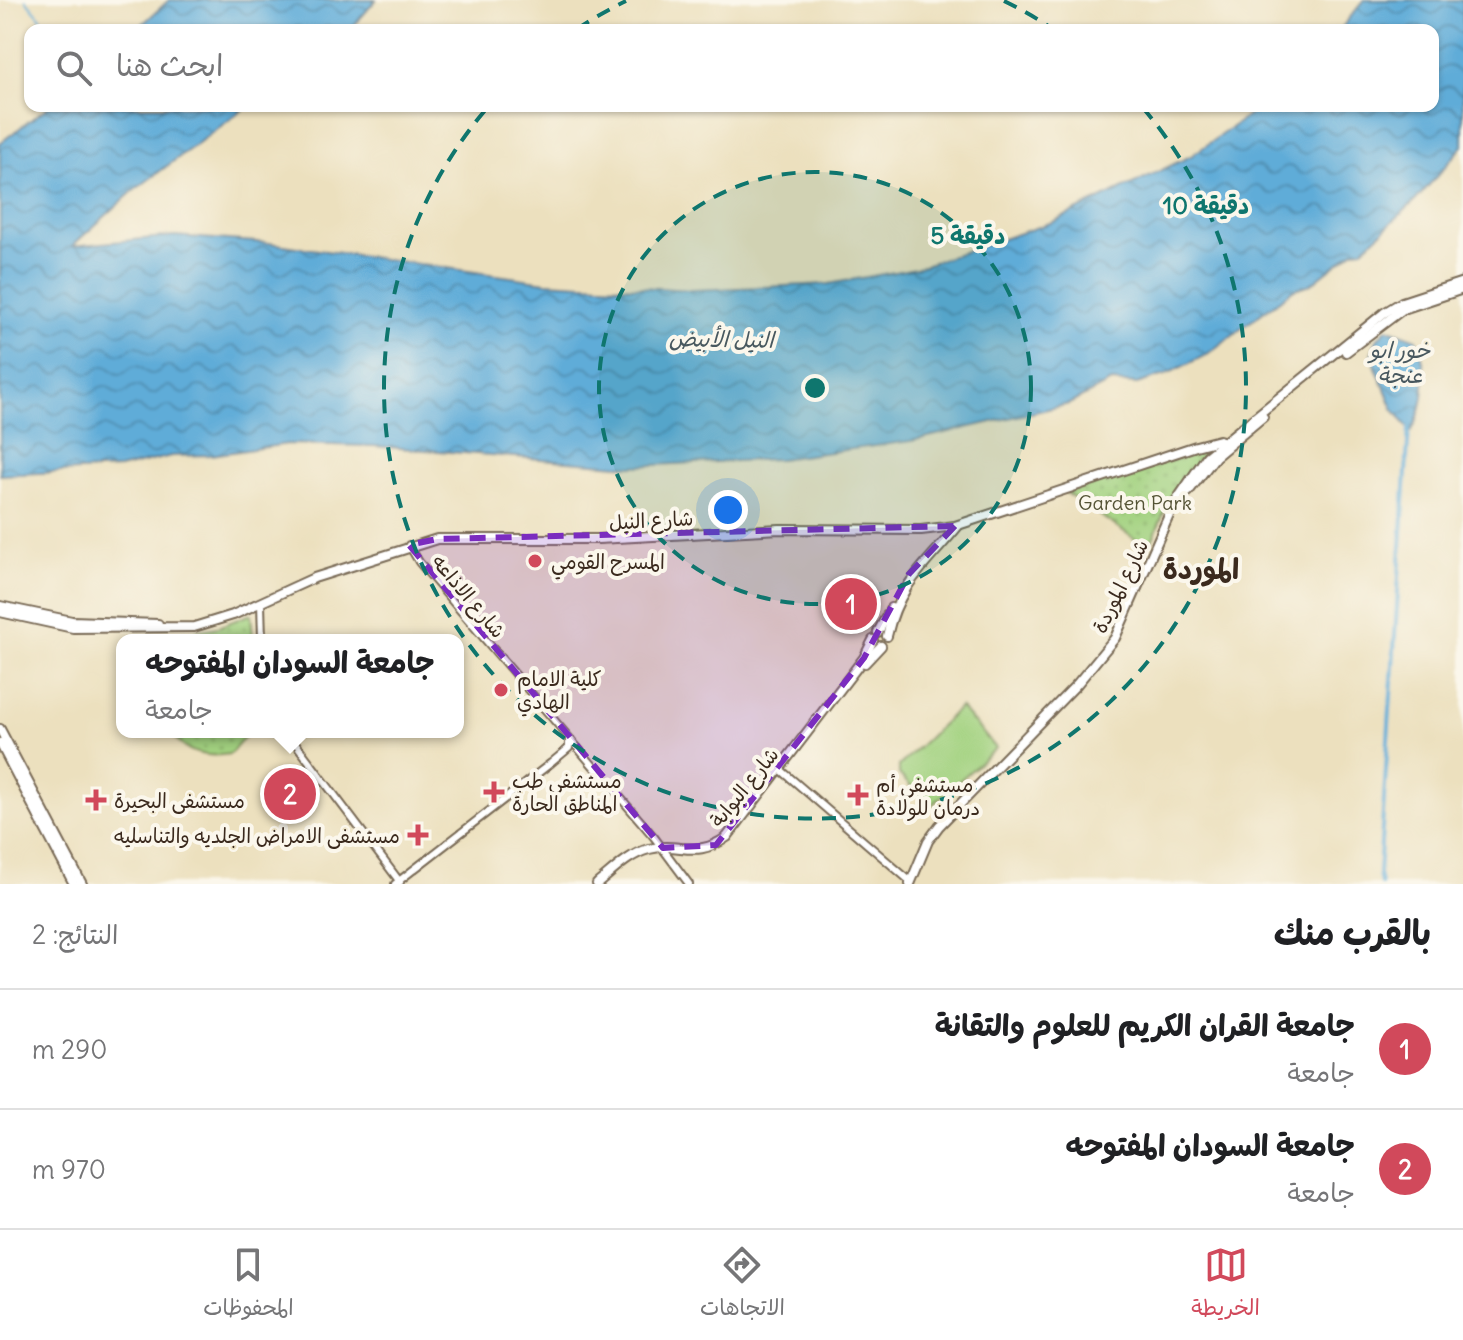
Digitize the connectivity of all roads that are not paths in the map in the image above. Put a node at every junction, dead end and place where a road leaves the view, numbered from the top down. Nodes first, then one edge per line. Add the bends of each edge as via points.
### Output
1 (1463, 282) edge
2 (1463, 289) edge
3 (1386, 315) junction
4 (1226, 442) junction
5 (957, 526) junction
6 (409, 545) junction
7 (261, 602) junction
8 (0, 606) edge
9 (0, 612) edge
10 (218, 620) junction
11 (262, 634) edge
12 (0, 729) edge
13 (291, 738) edge
14 (569, 739) junction
15 (0, 743) edge
16 (579, 752) junction
17 (551, 763) junction
18 (782, 770) junction
19 (49, 828) junction
20 (654, 837) junction
21 (649, 849) junction
22 (664, 850) junction
23 (400, 883) edge
24 (912, 883) edge
25 (74, 884) edge
26 (82, 884) edge
27 (597, 884) edge
28 (603, 884) edge
29 (689, 884) edge

1 - 3 main road, شارع الموردة via 1402,302
2 - 3 main road, شارع الموردة
3 - 4 main road, شارع الموردة
4 - 5 main road, شارع النيل via 1196,446
4 - 24 main road, شارع الموردة via 1207,456 1174,504 1115,638 939,826
5 - 6 main road, شارع النيل via 598,539 437,539
5 - 18 main road, شارع البوابة via 912,576 880,638
6 - 7 main road, شارع النيل
6 - 14 street, شارع الاذاعه
7 - 10 main road, شارع النيل
7 - 11 street
8 - 10 main road, شارع النيل via 97,623
9 - 10 main road, شارع النيل via 73,628 177,629
12 - 19 main road
13 - 23 street
14 - 16 street, شارع الاذاعه
14 - 17 street via 569,748
15 - 19 main road
16 - 17 street
16 - 20 street, شارع الاذاعه
17 - 23 street
18 - 22 main road, شارع البوابة via 716,845
18 - 24 street
19 - 25 main road
19 - 26 main road
20 - 21 main road
20 - 22 street, شارع الاذاعه
21 - 22 main road, شارع البوابة
21 - 27 main road, شارع البوابة
22 - 28 main road, شارع البوابة via 639,857
22 - 29 street, شارع الاذاعه

